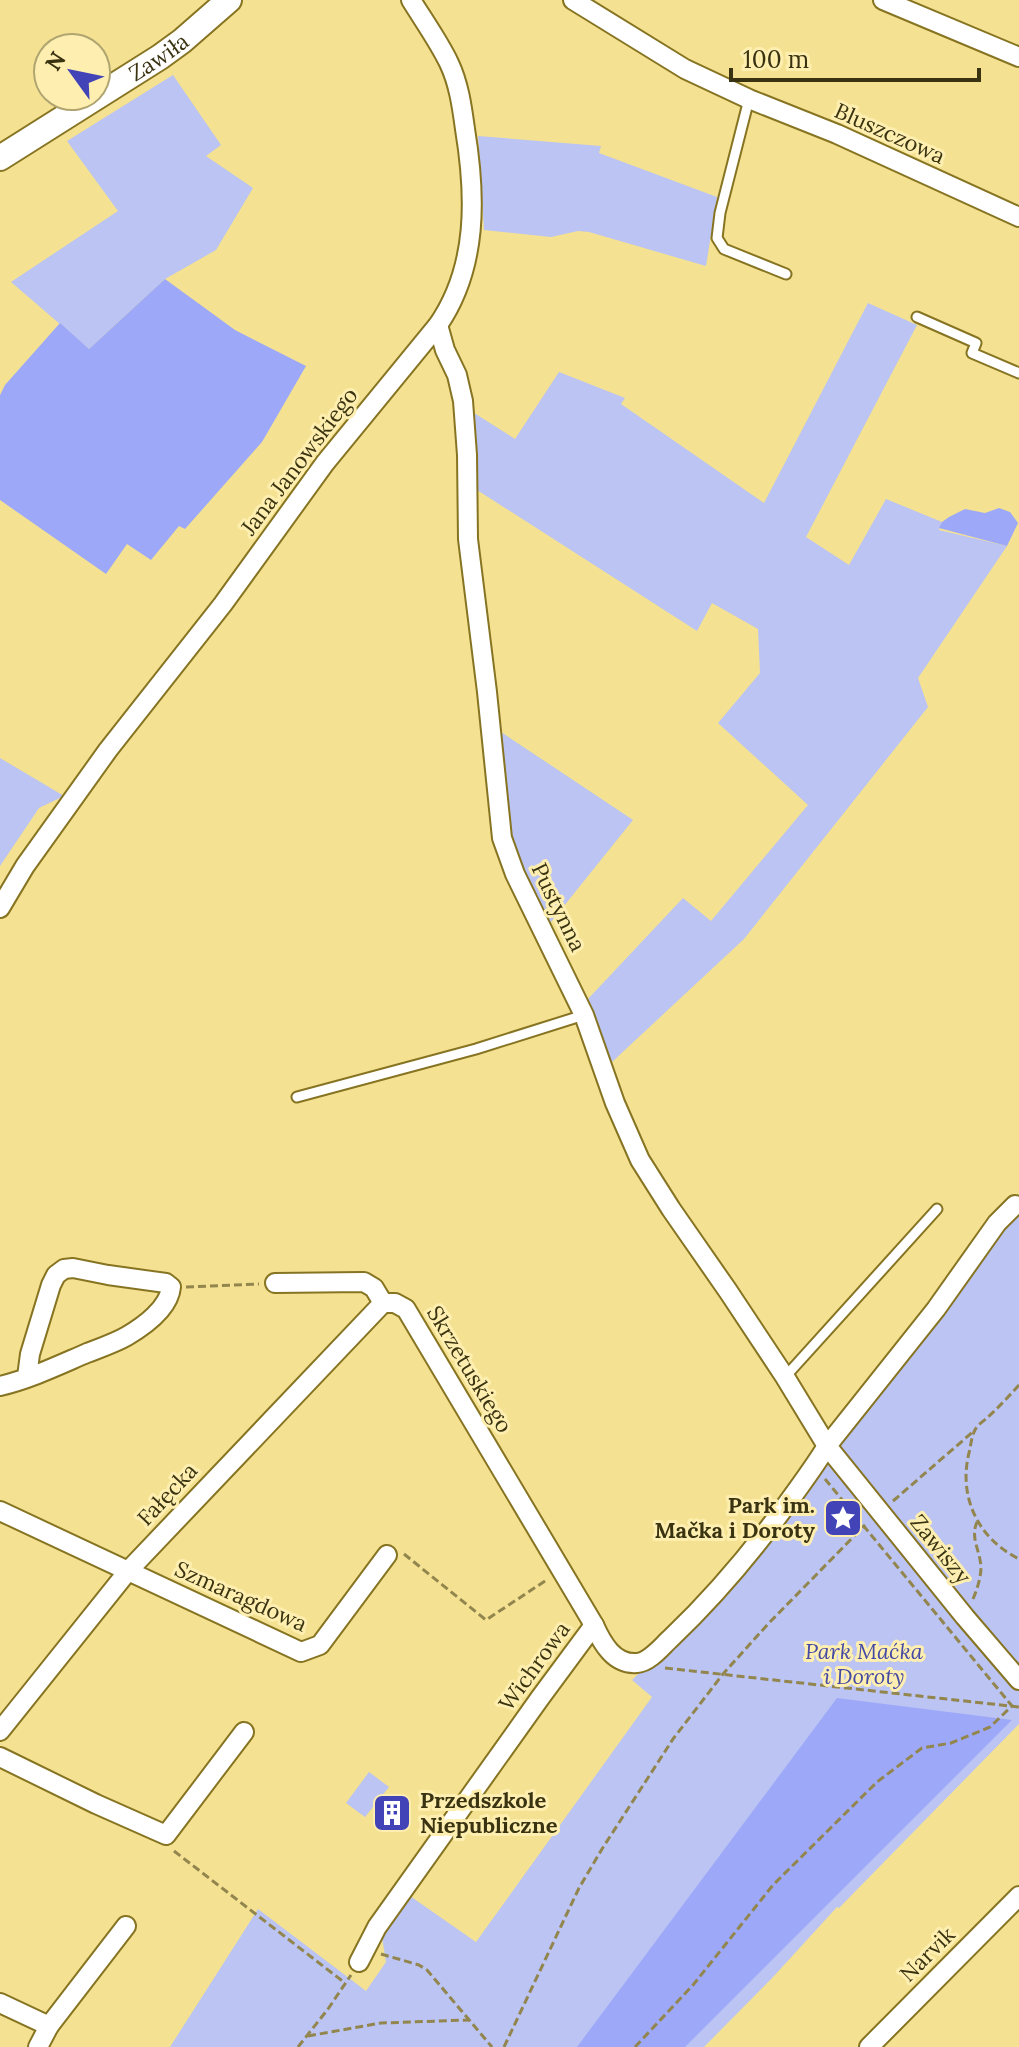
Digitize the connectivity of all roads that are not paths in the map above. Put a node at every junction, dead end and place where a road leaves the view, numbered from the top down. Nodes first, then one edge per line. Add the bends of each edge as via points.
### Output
1 (229, 0) edge
2 (411, 0) edge
3 (573, 0) edge
4 (883, 0) edge
5 (1019, 57) edge
6 (749, 99) junction
7 (0, 158) edge
8 (1019, 217) edge
9 (786, 274) dead end
10 (917, 317) dead end
11 (438, 325) junction
12 (1019, 373) edge
13 (0, 908) edge
14 (584, 1015) junction
15 (297, 1097) dead end
16 (1015, 1205) dead end
17 (937, 1209) dead end
18 (275, 1283) road end
19 (383, 1303) junction
20 (27, 1377) junction
21 (785, 1377) junction
22 (0, 1386) edge
23 (827, 1446) junction
24 (0, 1511) edge
25 (387, 1555) road end
26 (128, 1571) junction
27 (594, 1625) junction
28 (1019, 1680) edge
29 (0, 1731) edge
30 (244, 1732) dead end
31 (0, 1757) edge
32 (1019, 1896) edge
33 (126, 1926) dead end
34 (363, 1955) road end
35 (0, 2003) edge
36 (49, 2026) junction
37 (38, 2047) edge
38 (869, 2047) edge

1 - 7 street, Zawiła via 160,57
2 - 11 street, Jana Janowskiego via 450,64 460,95 470,170 469,252 449,310
3 - 6 street, Bluszczowa via 685,69
4 - 5 street
6 - 8 street, Bluszczowa
6 - 9 lane via 717,238 724,249
10 - 12 lane via 976,343 972,353
11 - 13 street, Jana Janowskiego via 325,463 108,750
11 - 14 street, Pustynna via 463,401 468,539 502,838
14 - 15 lane
14 - 21 street, Pustynna via 640,1160
16 - 23 street
17 - 21 lane
18 - 19 street, Skrzetuskiego via 364,1282
19 - 26 street, Fałęcka
19 - 27 street, Skrzetuskiego via 395,1303 408,1312
20 - 20 street via 124,1337 165,1304 171,1287 64,1269 51,1285
20 - 22 street
21 - 23 street, Pustynna
23 - 27 street, Wichrowa via 748,1557 652,1657 639,1663 623,1661 612,1654
23 - 28 street, Zawiszy
24 - 26 street, Szmaragdowa
25 - 26 street, Szmaragdowa via 320,1645 301,1652
26 - 29 street, Fałęcka
27 - 34 street, Wichrowa via 377,1927
30 - 31 street via 166,1835
32 - 38 street, Narvik
33 - 36 street
35 - 36 street
36 - 37 street

